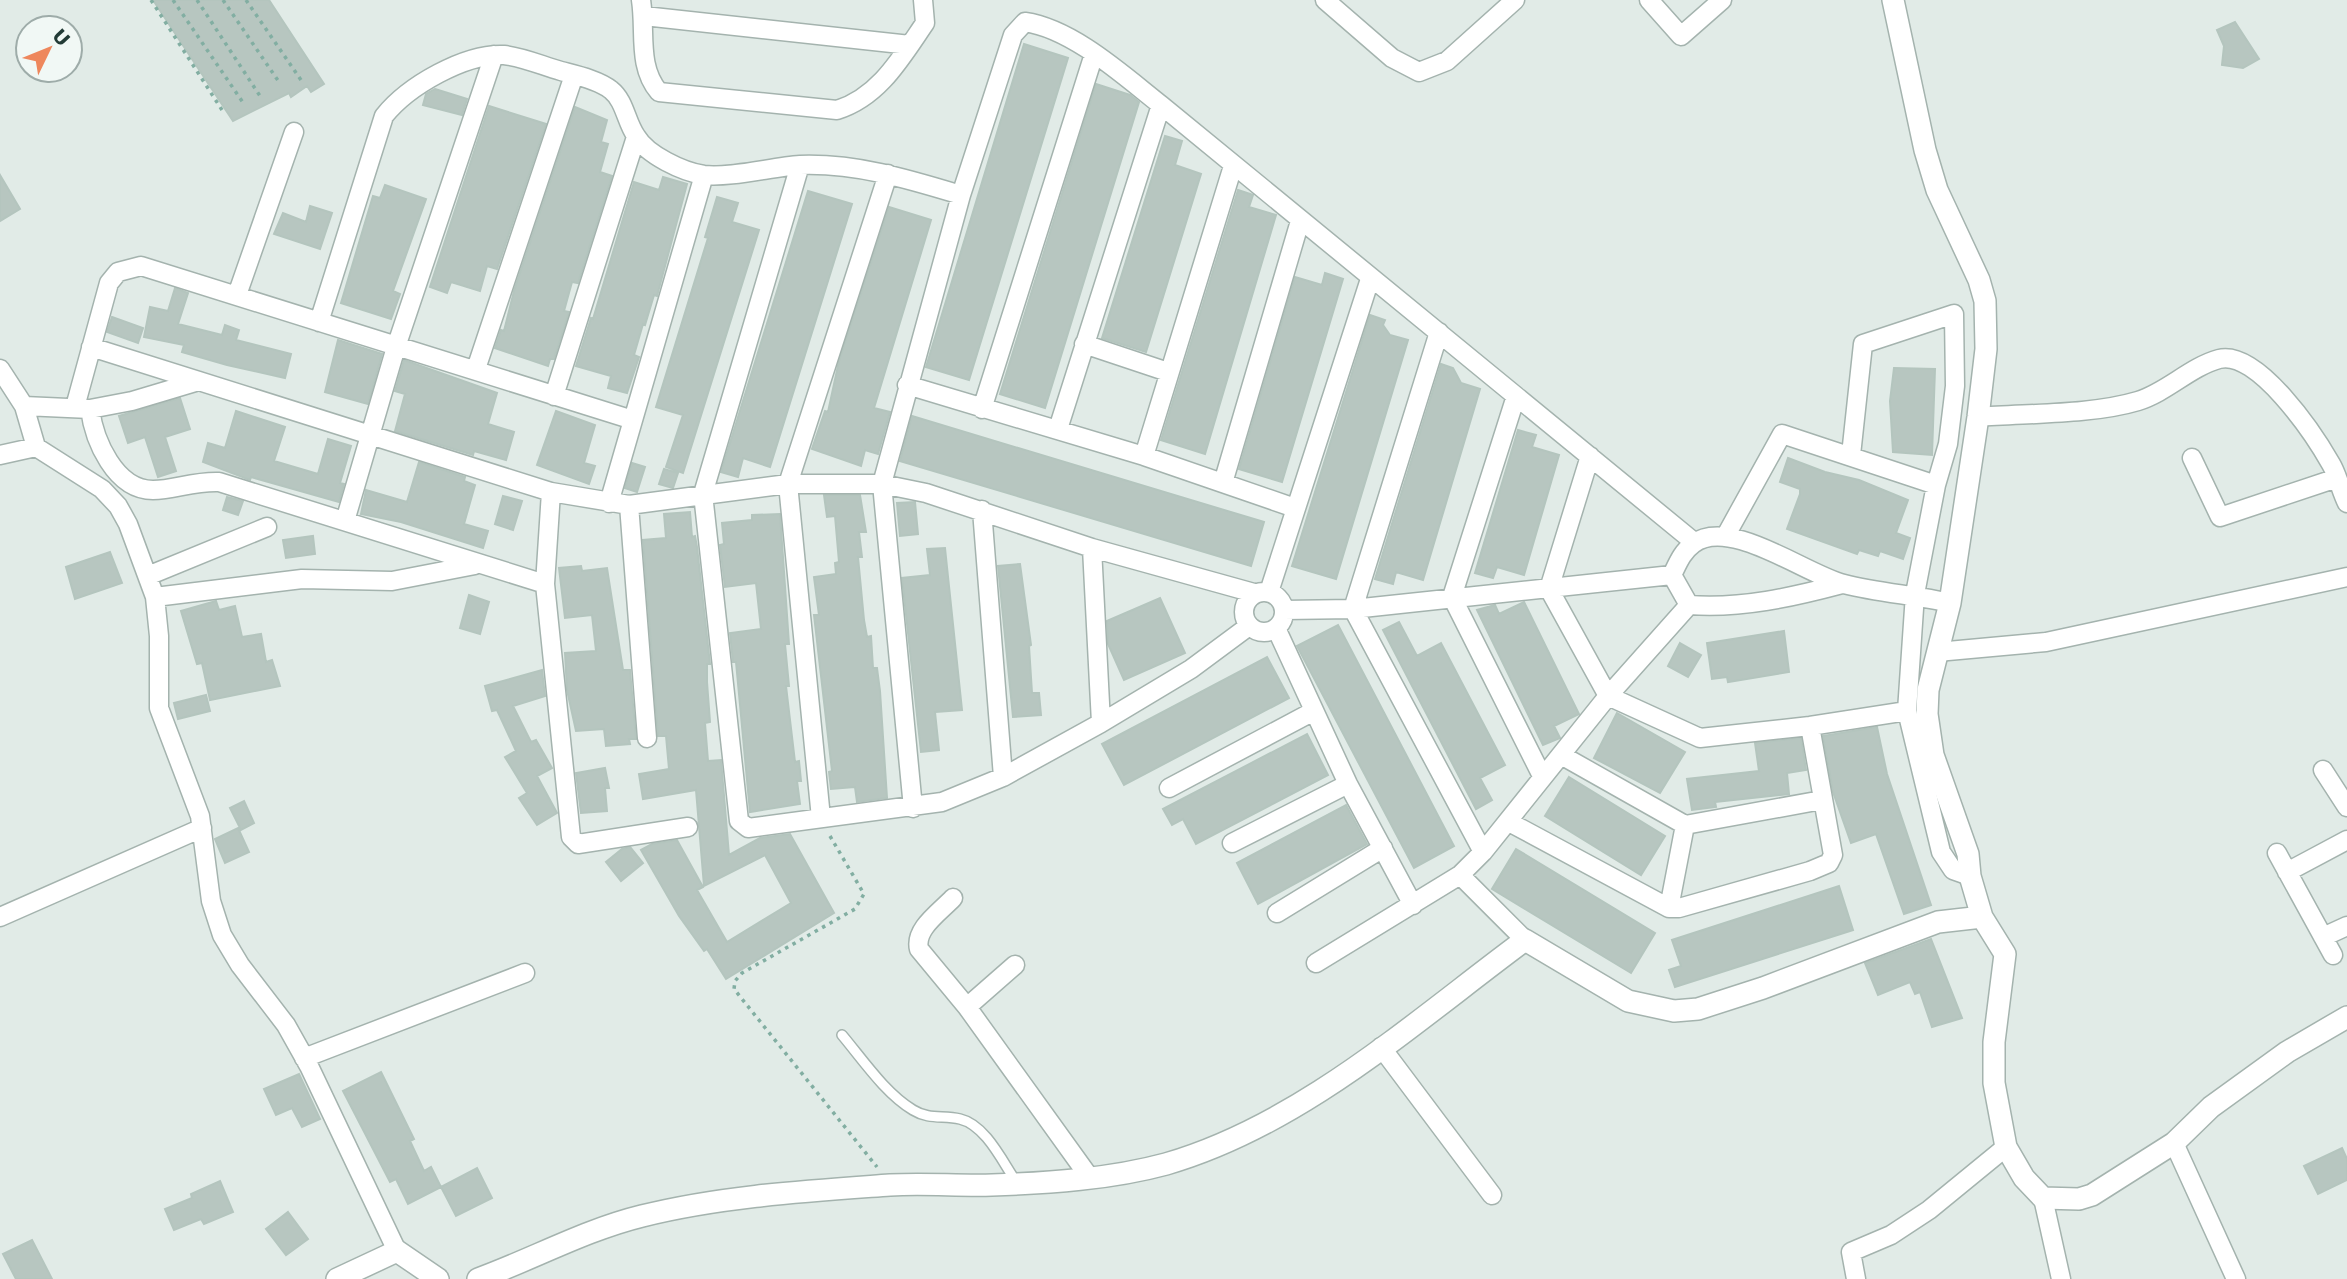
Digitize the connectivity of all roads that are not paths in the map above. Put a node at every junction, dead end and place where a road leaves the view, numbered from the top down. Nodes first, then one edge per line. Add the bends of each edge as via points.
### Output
1 (923, 0) edge
2 (1325, 0) edge
3 (1515, 0) edge
4 (1649, 0) edge
5 (1722, 0) edge
6 (1894, 0) edge
7 (642, 8) edge
8 (910, 45) junction
9 (1094, 54) junction
10 (494, 55) junction
11 (574, 75) junction
12 (1161, 105) junction
13 (294, 132) dead end
14 (636, 137) junction
15 (800, 165) junction
16 (1233, 166) junction
17 (888, 174) junction
18 (704, 175) junction
19 (961, 195) junction
20 (1300, 221) junction
21 (1370, 279) junction
22 (237, 295) junction
23 (319, 322) junction
24 (1439, 332) junction
25 (1084, 344) junction
26 (397, 346) junction
27 (91, 347) junction
28 (0, 369) edge
29 (476, 369) junction
30 (1168, 372) junction
31 (199, 381) junction
32 (907, 385) junction
33 (554, 396) junction
34 (1516, 396) junction
35 (24, 406) junction
36 (82, 408) junction
37 (982, 409) junction
38 (1978, 417) junction
39 (633, 420) junction
40 (1058, 429) junction
41 (370, 432) junction
42 (36, 447) junction
43 (0, 455) edge
44 (1144, 456) junction
45 (1590, 456) junction
46 (1851, 456) junction
47 (2192, 458) dead end
48 (2337, 478) junction
49 (1223, 483) junction
50 (788, 484) junction
51 (882, 484) junction
52 (1936, 485) junction
53 (551, 492) junction
54 (704, 494) junction
55 (609, 503) junction
56 (2347, 503) edge
57 (629, 505) junction
58 (1295, 508) junction
59 (982, 510) junction
60 (345, 521) junction
61 (267, 527) dead end
62 (1725, 537) junction
63 (1695, 542) junction
64 (1091, 548) junction
65 (479, 564) junction
66 (150, 575) junction
67 (1672, 575) junction
68 (2347, 577) edge
69 (545, 584) junction
70 (1842, 584) junction
71 (1549, 589) junction
72 (1262, 593) junction
73 (1915, 594) junction
74 (155, 597) junction
75 (1452, 597) junction
76 (1950, 603) junction
77 (1689, 606) junction
78 (1353, 609) junction
79 (1284, 610) junction
80 (1249, 626) junction
81 (1276, 628) junction
82 (1937, 652) junction
83 (1608, 696) junction
84 (1314, 711) junction
85 (1907, 711) junction
86 (1101, 723) junction
87 (1810, 726) junction
88 (647, 738) dead end
89 (1561, 755) junction
90 (2323, 770) dead end
91 (1542, 776) junction
92 (1003, 777) junction
93 (1348, 784) junction
94 (1169, 788) dead end
95 (1822, 800) junction
96 (2347, 807) edge
97 (913, 808) junction
98 (821, 818) junction
99 (1509, 822) junction
100 (1685, 825) junction
101 (688, 827) dead end
102 (202, 828) junction
103 (2347, 840) edge
104 (1232, 843) dead end
105 (1383, 849) junction
106 (1483, 852) junction
107 (2277, 853) dead end
108 (2287, 873) junction
109 (1460, 875) junction
110 (1970, 876) junction
111 (953, 898) dead end
112 (1413, 905) junction
113 (1669, 908) junction
114 (1277, 913) dead end
115 (0, 917) edge
116 (1982, 917) junction
117 (2347, 926) edge
118 (2323, 937) junction
119 (1525, 940) junction
120 (2333, 955) dead end
121 (1316, 963) dead end
122 (1015, 965) dead end
123 (525, 973) dead end
124 (967, 1007) junction
125 (2347, 1017) edge
126 (842, 1035) dead end
127 (1381, 1047) junction
128 (304, 1058) junction
129 (2174, 1143) junction
130 (2006, 1147) junction
131 (1090, 1178) junction
132 (1017, 1183) junction
133 (1492, 1195) dead end
134 (2043, 1198) junction
135 (397, 1251) junction
136 (337, 1279) edge
137 (438, 1279) edge
138 (478, 1279) edge
139 (1856, 1279) edge
140 (2061, 1279) edge
141 (2236, 1279) edge

1 - 8 street via 925,23
2 - 3 street via 1392,58 1419,72 1447,61
4 - 5 street via 1681,36
6 - 38 street via 1937,190 1986,302
7 - 8 street
7 - 8 street via 645,68 659,92 674,96 837,110 857,104 876,89
9 - 12 street
9 - 19 street via 1046,27 1025,22 1020,26 1013,35
9 - 37 street
10 - 11 street
10 - 23 street via 444,70 396,101 384,116
10 - 26 street
11 - 14 street via 610,89
11 - 29 street
12 - 16 street
12 - 25 street
13 - 22 street
14 - 18 street via 667,161
14 - 33 street
15 - 17 street via 851,166
15 - 18 street
15 - 54 street
16 - 20 street
16 - 30 street
17 - 19 street
17 - 50 street
18 - 39 street
19 - 32 street
20 - 21 street
20 - 49 street
21 - 24 street
21 - 58 street
22 - 23 street
22 - 27 street via 130,266 109,283
23 - 26 street
24 - 34 street
24 - 78 street
25 - 30 street
25 - 40 street
26 - 29 street
26 - 41 street
27 - 31 street
27 - 36 street
28 - 35 street
29 - 33 street
30 - 44 street
31 - 36 street via 132,401
31 - 41 street
32 - 37 street
32 - 51 street
33 - 39 street
34 - 45 street
34 - 75 street
35 - 36 street
35 - 42 street
36 - 60 street via 108,460 139,487 154,490 197,481 219,482
37 - 40 street
38 - 48 street via 2138,401 2217,360 2230,358 2244,362 2294,410
38 - 76 street
39 - 55 street
40 - 44 street
41 - 53 street
41 - 60 street
42 - 43 street
42 - 66 street via 78,471 118,506
44 - 49 street
45 - 63 street
45 - 71 street
46 - 52 street
46 - 52 street via 1863,344 1954,314 1955,386 1948,444
46 - 62 street via 1782,434
47 - 48 street via 2220,517
48 - 56 street
49 - 58 street
50 - 51 street
50 - 54 street
50 - 98 street
51 - 59 street
51 - 97 street
52 - 73 street
53 - 55 street
53 - 69 street
54 - 57 street
54 - 98 street via 739,821 748,828
55 - 57 street
57 - 88 street
58 - 72 street
59 - 64 street
59 - 92 street
60 - 65 street
61 - 66 street
62 - 63 street
62 - 70 street via 1772,552
63 - 67 street
64 - 72 street
64 - 86 street
65 - 69 street
65 - 74 street via 392,581 302,579
66 - 74 street
67 - 71 street
67 - 77 street
68 - 82 street via 2059,640
69 - 101 street via 570,837 578,844
70 - 73 street
70 - 77 street via 1745,604
71 - 75 street
71 - 83 street
72 - 79 street via 1279,598
72 - 80 street via 1248,598 1243,612
73 - 76 street
73 - 85 street
74 - 102 street via 159,708
75 - 78 street
75 - 91 street
76 - 82 street
77 - 83 street
78 - 79 street
78 - 106 street
79 - 81 street
80 - 81 street via 1263,632
80 - 86 street via 1191,670
81 - 84 street
82 - 110 street via 1928,690 1929,734 1968,854
83 - 87 street via 1702,738
83 - 89 street
84 - 93 street
84 - 94 street
85 - 87 street
85 - 110 street via 1941,852 1953,870
86 - 92 street
87 - 95 street
89 - 91 street
89 - 100 street
90 - 96 street
91 - 99 street
92 - 97 street via 942,802
93 - 104 street
93 - 105 street
95 - 100 street
95 - 113 street via 1833,855 1829,863
97 - 98 street
99 - 106 street
99 - 113 street
100 - 113 street
102 - 115 street
102 - 128 street via 211,901 222,935
103 - 108 street
105 - 112 street
105 - 114 street
106 - 109 street
107 - 108 street
108 - 118 street
109 - 112 street
109 - 119 street
110 - 116 street
111 - 124 street via 917,940 919,949
112 - 121 street
116 - 119 street via 1938,922 1763,988 1698,1009 1674,1011 1628,1001
116 - 130 street via 2005,954 1994,1083
117 - 118 street
118 - 120 street
119 - 127 street
122 - 124 street
123 - 128 street
124 - 131 street
125 - 129 street via 2239,1086
126 - 132 lane via 911,1110 926,1118 960,1119 972,1125
127 - 131 street via 1300,1102 1211,1148 1165,1164
127 - 133 street
128 - 135 street
129 - 134 street via 2092,1195
129 - 141 street
130 - 134 street via 2024,1178
130 - 139 street via 1929,1210 1891,1235 1851,1252
131 - 132 street
132 - 138 street via 891,1185 697,1205 602,1228
134 - 140 street
135 - 136 street
135 - 137 street

